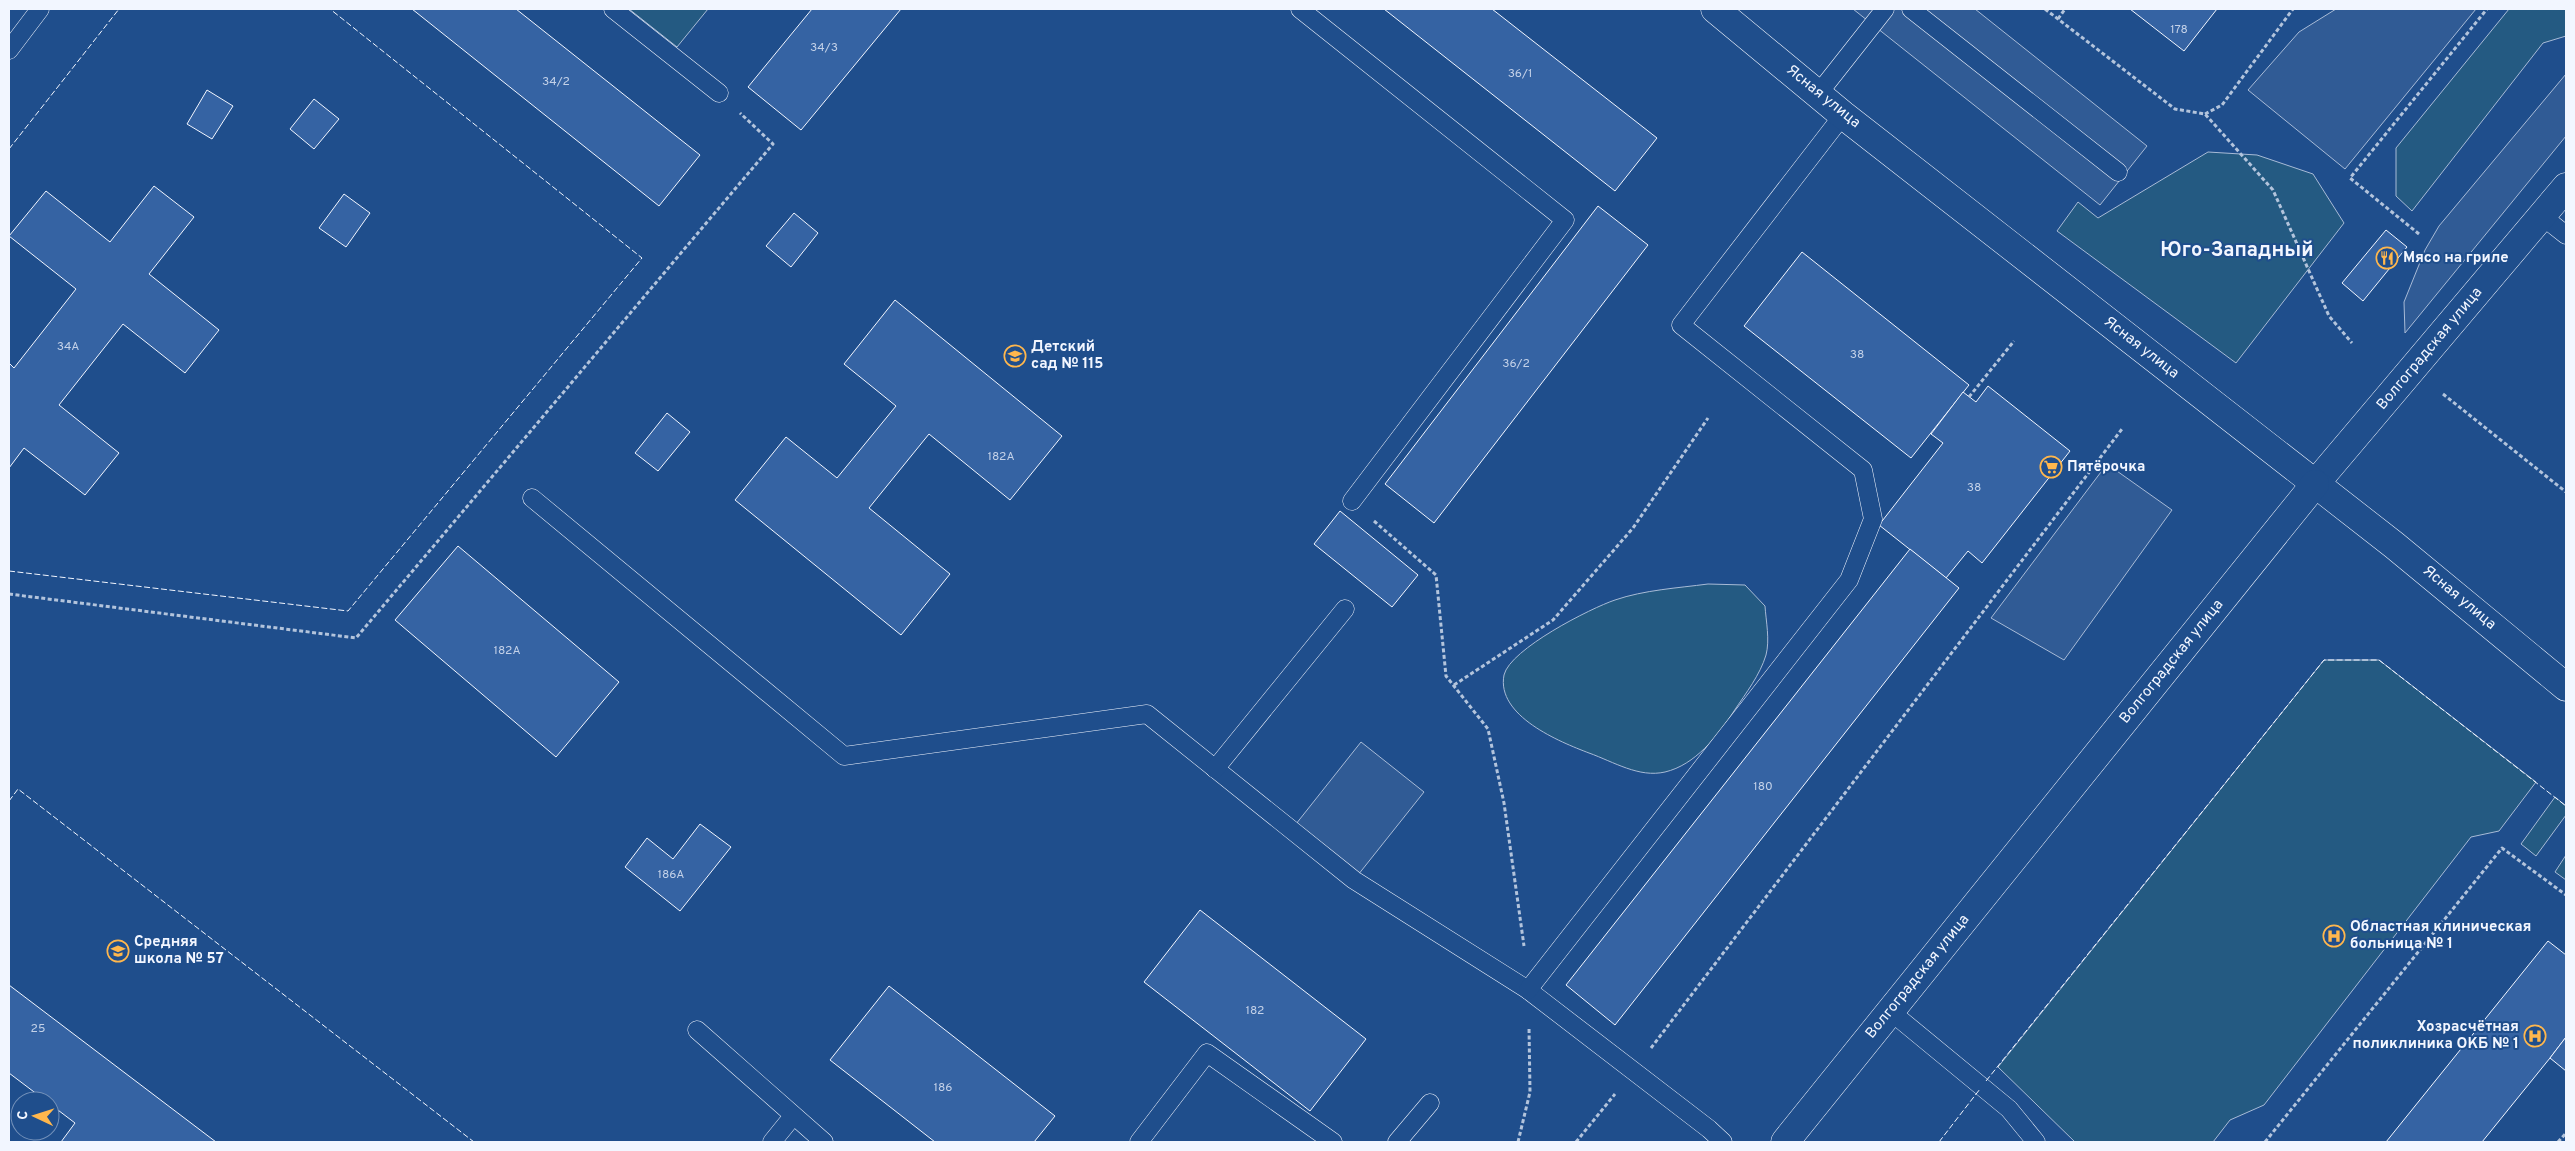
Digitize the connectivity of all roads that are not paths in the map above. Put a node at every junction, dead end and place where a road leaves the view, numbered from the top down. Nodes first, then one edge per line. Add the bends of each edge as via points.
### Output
1 (40, 9) edge
2 (613, 9) edge
3 (1300, 9) edge
4 (1715, 9) edge
5 (1885, 9) edge
6 (1911, 9) edge
7 (9, 50) edge
8 (719, 93) road end
9 (1818, 94) junction
10 (1843, 115) junction
11 (2118, 172) dead end
12 (2566, 187) edge
13 (2542, 216) junction
14 (2566, 235) edge
15 (2315, 484) junction
16 (532, 498) dead end
17 (1352, 501) road end
18 (1345, 609) dead end
19 (2566, 687) edge
20 (1215, 769) junction
21 (1528, 990) junction
22 (1890, 1011) junction
23 (697, 1030) dead end
24 (1430, 1103) dead end
25 (793, 1116) junction
26 (772, 1142) edge
27 (824, 1142) edge
28 (1139, 1142) edge
29 (1333, 1142) edge
30 (1397, 1142) edge
31 (1723, 1142) edge
32 (1786, 1142) edge
33 (2036, 1142) edge

1 - 7 lane
2 - 8 lane
3 - 17 lane via 1565,220
4 - 9 street, Ясная улица
5 - 9 lane
6 - 11 lane
9 - 10 street, Ясная улица
10 - 15 street, Ясная улица
10 - 21 lane via 1680,325 1863,470 1873,519 1849,580
12 - 13 street, Волгоградская улица
13 - 14 lane
13 - 15 street, Волгоградская улица
15 - 19 street, Ясная улица
15 - 22 street, Волгоградская улица
16 - 20 lane via 844,756 1146,714
18 - 20 lane
20 - 21 lane via 1354,880
21 - 31 lane
22 - 32 street, Волгоградская улица
22 - 33 lane via 2009,1109
23 - 25 lane
24 - 30 lane
25 - 26 lane
25 - 27 lane
28 - 29 lane via 1207,1053

